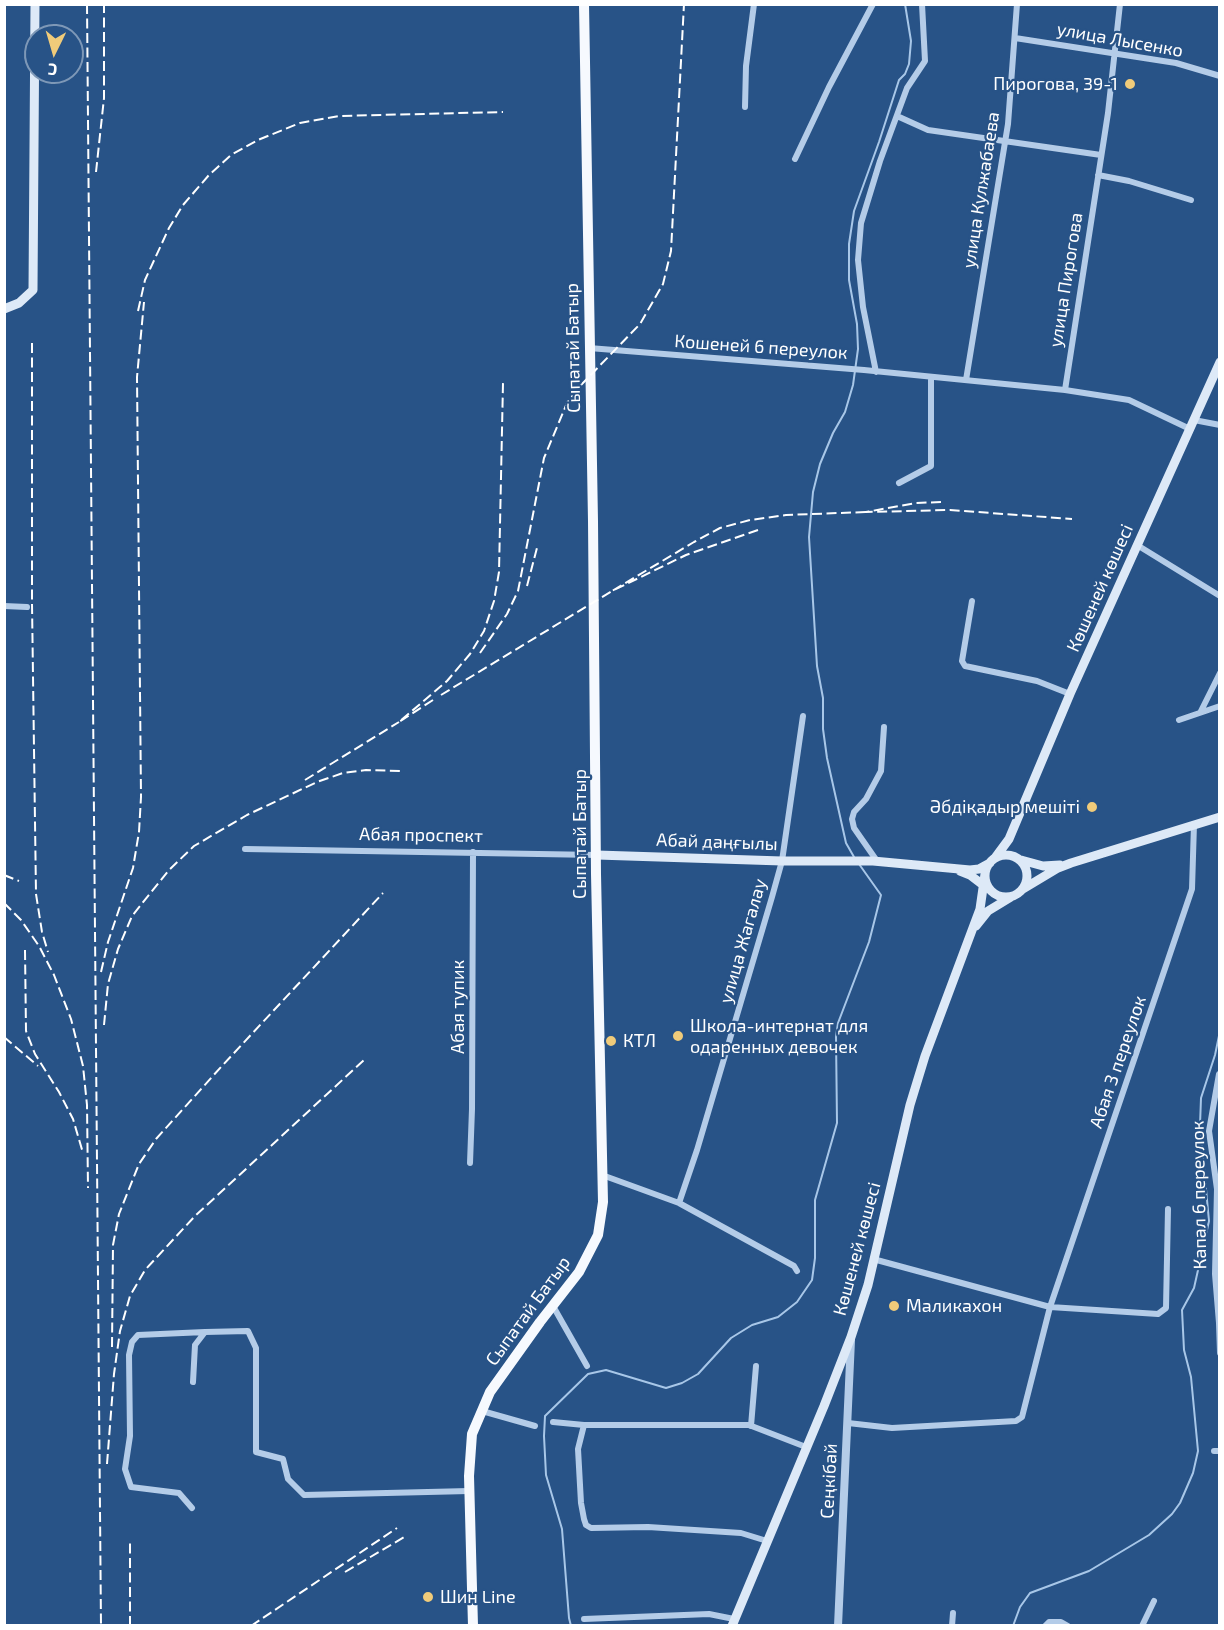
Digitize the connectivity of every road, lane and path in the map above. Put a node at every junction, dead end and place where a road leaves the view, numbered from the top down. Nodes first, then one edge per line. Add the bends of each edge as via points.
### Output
1 (35, 4) edge
2 (584, 4) edge
3 (754, 4) edge
4 (873, 4) edge
5 (922, 4) edge
6 (1017, 4) edge
7 (1119, 4) edge
8 (1015, 38) junction
9 (1114, 53) junction
10 (1220, 76) edge
11 (745, 107) dead end
12 (897, 116) junction
13 (1005, 141) junction
14 (1101, 155) junction
15 (795, 159) dead end
16 (1098, 175) junction
17 (1191, 200) dead end
18 (4, 309) edge
19 (589, 348) junction
20 (1220, 362) edge
21 (876, 372) junction
22 (931, 377) junction
23 (966, 380) junction
24 (1065, 390) junction
25 (1192, 424) junction
26 (1220, 425) edge
27 (899, 483) dead end
28 (1137, 545) junction
29 (1220, 596) edge
30 (972, 601) dead end
31 (4, 606) edge
32 (27, 607) dead end
33 (1220, 673) edge
34 (1070, 694) junction
35 (1220, 706) edge
36 (1201, 711) junction
37 (804, 716) dead end
38 (1179, 720) dead end
39 (884, 727) dead end
40 (1220, 817) edge
41 (1194, 823) junction
42 (1013, 829) junction
43 (245, 849) dead end
44 (473, 852) junction
45 (597, 855) junction
46 (1019, 859) junction
47 (992, 860) junction
48 (782, 861) junction
49 (875, 861) junction
50 (1071, 863) junction
51 (949, 868) junction
52 (987, 888) junction
53 (1023, 889) junction
54 (1013, 896) junction
55 (968, 942) junction
56 (1219, 1074) edge
57 (470, 1162) dead end
58 (602, 1175) junction
59 (679, 1203) junction
60 (1168, 1209) dead end
61 (873, 1259) junction
62 (797, 1271) dead end
63 (553, 1306) junction
64 (1050, 1307) junction
65 (204, 1332) junction
66 (851, 1337) junction
67 (1220, 1353) edge
68 (587, 1366) dead end
69 (756, 1366) dead end
70 (193, 1382) dead end
71 (482, 1411) junction
72 (553, 1422) dead end
73 (848, 1423) junction
74 (584, 1425) junction
75 (535, 1426) dead end
76 (751, 1426) junction
77 (806, 1447) junction
78 (469, 1491) junction
79 (192, 1508) dead end
80 (767, 1541) junction
81 (1154, 1601) dead end
82 (953, 1613) dead end
83 (584, 1619) dead end
84 (733, 1622) edge
85 (473, 1626) edge
86 (838, 1626) edge
87 (952, 1626) edge
88 (1045, 1626) edge
89 (1068, 1626) edge
90 (1142, 1626) edge

1 - 18 main road via 33,290 19,303
2 - 19 main road, Сыпатай Батыр
3 - 11 street
4 - 15 street
5 - 12 street via 925,61 907,88
6 - 8 street, улица Кулжабаева
7 - 9 street, улица Пирогова
8 - 9 street, улица Лысенко
8 - 13 street, улица Кулжабаева
9 - 10 street, улица Лысенко via 1176,63
9 - 14 street, улица Пирогова
12 - 13 street via 928,130
12 - 21 street via 861,223 858,260
13 - 14 street
13 - 23 street, улица Кулжабаева
14 - 16 street, улица Пирогова
16 - 17 street
16 - 24 street, улица Пирогова
19 - 21 street, Кошеней 6 переулок
19 - 45 main road, Сыпатай Батыр
20 - 25 main road, Көшеней көшесі
21 - 22 street, Кошеней 6 переулок
22 - 23 street, Кошеней 6 переулок
22 - 27 street via 931,466
23 - 24 street, Кошеней 6 переулок
24 - 25 street, Кошеней 6 переулок via 1129,400
25 - 26 street, Кошеней 6 переулок
25 - 28 main road, Көшеней көшесі
28 - 29 street
28 - 34 main road, Көшеней көшесі
30 - 34 street via 962,661 965,666 1038,681
31 - 32 street
33 - 36 street
34 - 42 main road, Көшеней көшесі
35 - 36 street
36 - 38 street
37 - 48 street, улица Жагалау
39 - 49 street via 880,771 852,819
40 - 41 main road
41 - 50 main road
41 - 64 street, Абая 3 переулок via 1192,890
42 - 46 main road via 1012,843
42 - 47 main road, Көшеней көшесі via 1006,846
43 - 44 street, Абая проспект
44 - 45 street, Абая проспект
44 - 57 street, Абая тупик
45 - 48 main road, Абай даңғылы
45 - 58 main road, Сыпатай Батыр
46 - 47 main road via 1006,855
46 - 50 main road via 1042,866
46 - 53 main road via 1028,876
47 - 51 main road via 980,869
47 - 52 main road via 985,874
48 - 49 main road, Абай даңғылы
48 - 59 street, улица Жагалау
49 - 51 main road
50 - 53 main road
51 - 52 main road via 970,875
52 - 54 main road via 998,895
52 - 55 main road
53 - 54 main road
54 - 55 main road via 988,911
55 - 61 main road, Көшеней көшесі via 910,1105
56 - 67 street, Капал 6 переулок via 1209,1131 1217,1189 1215,1274
58 - 59 street
58 - 63 main road, Сыпатай Батыр via 598,1236 579,1272
59 - 62 street
60 - 64 street via 1168,1280 1166,1308 1162,1312
61 - 64 street
61 - 66 main road, Көшеней көшесі
63 - 68 street
63 - 71 main road, Сыпатай Батыр via 490,1392
64 - 73 street, Абая 3 переулок via 1022,1417 892,1428
65 - 70 street via 195,1345
65 - 78 street via 248,1331 256,1348 256,1452 283,1459 288,1479 304,1495
65 - 79 street via 138,1335 129,1355 130,1436 125,1469 131,1486 179,1493
66 - 73 street, Сеңкібай
66 - 77 main road, Көшеней көшесі
69 - 76 street
71 - 75 street
71 - 78 main road, Сыпатай Батыр via 472,1434
72 - 74 street
73 - 86 street, Сеңкібай
74 - 76 street
74 - 80 street via 578,1449 586,1525 741,1533
76 - 77 street
77 - 80 main road, Көшеней көшесі
78 - 85 main road, Сыпатай Батыр
80 - 84 main road, Көшеней көшесі
81 - 90 street
82 - 87 street
83 - 84 street via 709,1614
88 - 89 street via 1061,1622

